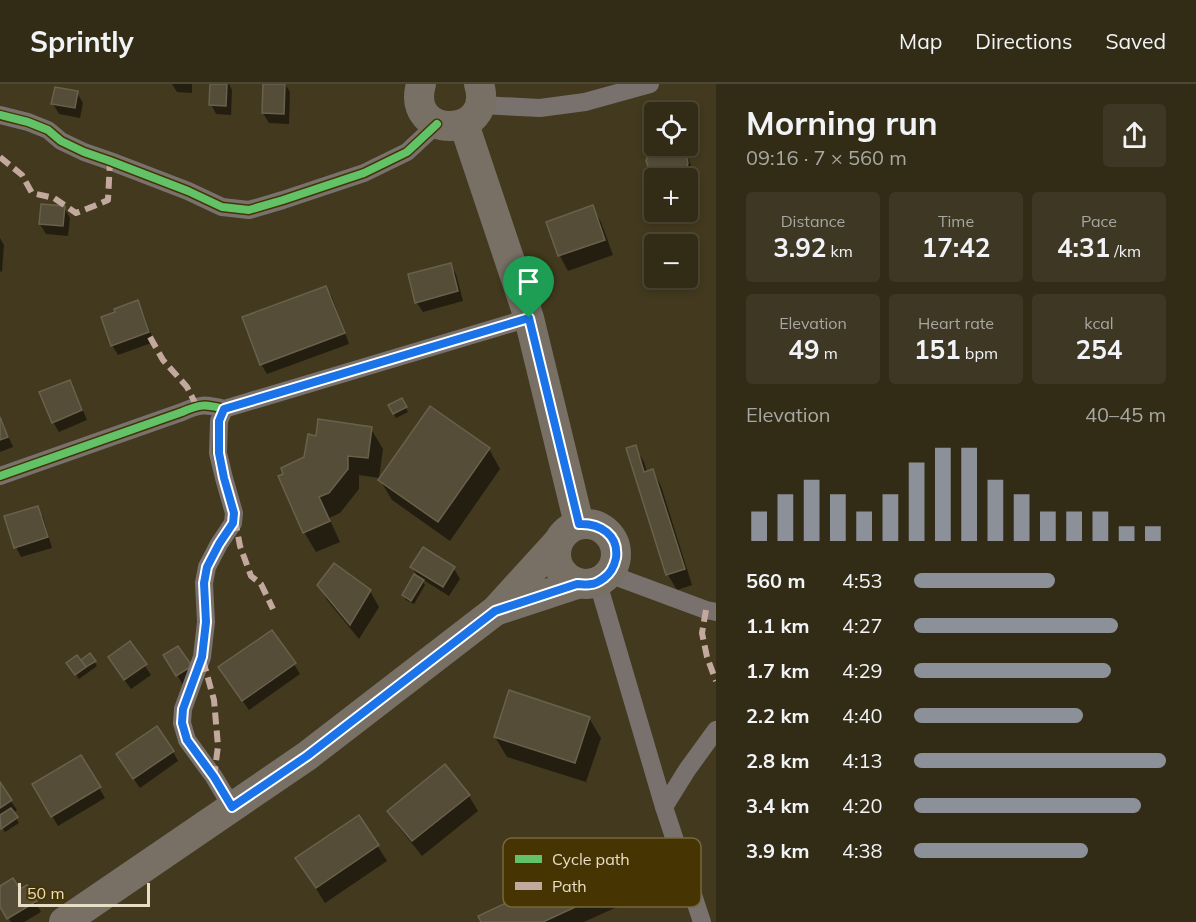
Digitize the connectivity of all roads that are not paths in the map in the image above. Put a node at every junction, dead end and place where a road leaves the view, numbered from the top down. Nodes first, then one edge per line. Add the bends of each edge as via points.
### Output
1 (421, 84) edge
2 (650, 84) edge
3 (465, 109) edge
4 (0, 115) edge
5 (529, 318) junction
6 (224, 409) junction
7 (0, 476) edge
8 (579, 524) junction
9 (556, 544) junction
10 (595, 580) junction
11 (495, 611) junction
12 (716, 612) edge
13 (716, 730) edge
14 (232, 807) junction
15 (664, 807) junction
16 (674, 838) edge
17 (697, 907) edge
18 (64, 922) edge
19 (702, 922) edge

1 - 3 main road via 419,102 429,119
2 - 3 street via 585,102 540,108
3 - 4 street via 407,152 364,172 249,210 222,207 84,152 48,130
3 - 5 main road
5 - 6 street
5 - 8 main road
6 - 7 street via 196,405
6 - 14 street via 219,421 219,453 233,523 207,567 202,657 183,709 182,723 187,740
8 - 9 main road via 568,529
8 - 10 main road via 600,527 610,535 617,552 615,565
9 - 10 main road via 557,565 563,576
9 - 11 main road
10 - 11 main road
10 - 12 street
10 - 15 street
11 - 14 main road via 307,756
13 - 15 street
14 - 18 main road
15 - 16 street
17 - 19 street

